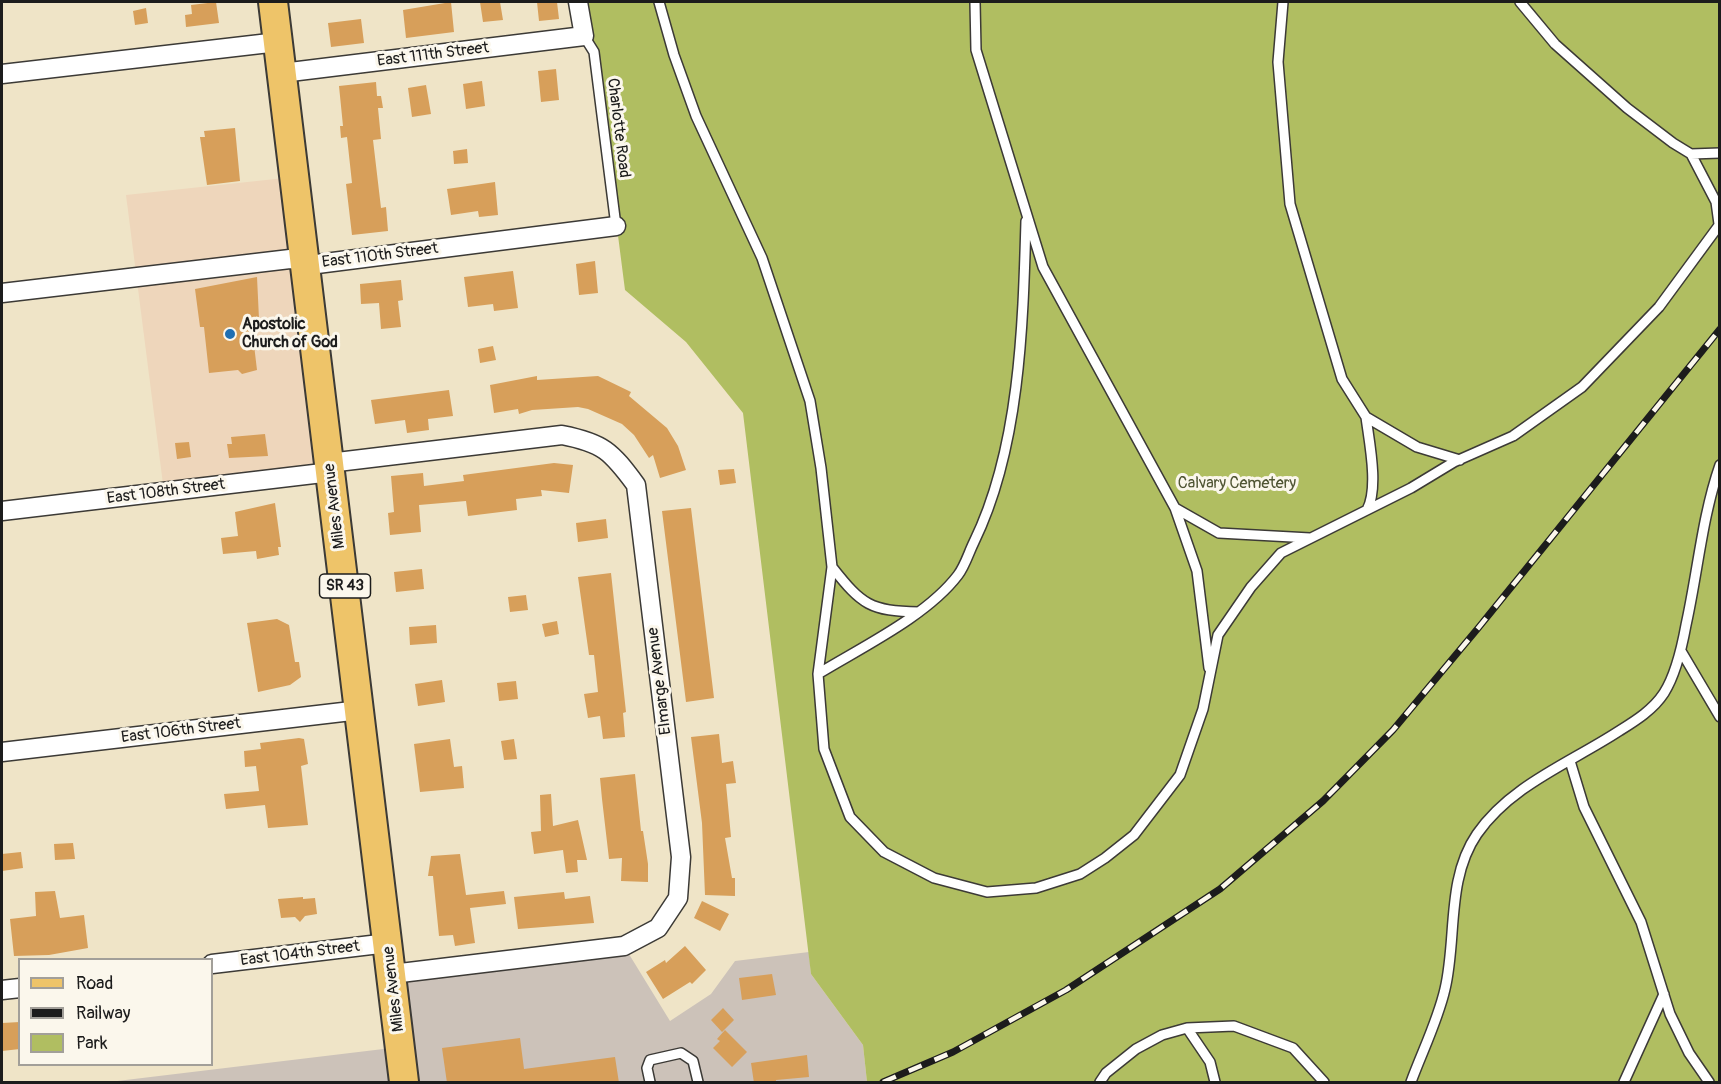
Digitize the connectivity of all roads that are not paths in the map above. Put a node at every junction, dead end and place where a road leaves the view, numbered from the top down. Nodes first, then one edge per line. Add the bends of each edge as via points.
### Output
1 (273, 2) edge
2 (579, 2) edge
3 (659, 2) edge
4 (975, 2) edge
5 (1283, 2) edge
6 (1520, 2) edge
7 (584, 36) junction
8 (278, 42) junction
9 (282, 73) junction
10 (2, 74) edge
11 (1719, 153) edge
12 (1691, 154) junction
13 (1026, 212) junction
14 (1719, 224) edge
15 (616, 226) joint
16 (305, 262) junction
17 (2, 292) edge
18 (1366, 417) junction
19 (1460, 459) junction
20 (1719, 465) edge
21 (330, 468) junction
22 (1175, 508) junction
23 (1367, 510) junction
24 (2, 511) edge
25 (1312, 538) junction
26 (832, 567) junction
27 (919, 612) junction
28 (1681, 651) junction
29 (818, 674) junction
30 (1210, 676) junction
31 (360, 710) junction
32 (1719, 717) edge
33 (2, 752) edge
34 (1570, 761) junction
35 (388, 943) junction
36 (213, 964) edge
37 (392, 974) junction
38 (18, 988) edge
39 (2, 990) edge
40 (1664, 994) junction
41 (1186, 1028) junction
42 (404, 1083) edge
43 (650, 1083) edge
44 (698, 1083) edge
45 (1100, 1083) edge
46 (1215, 1083) edge
47 (1324, 1083) edge
48 (1411, 1083) edge
49 (1624, 1083) edge
50 (1709, 1083) edge

1 - 8 main road, Miles Avenue / SR 43
2 - 7 street
3 - 26 lane via 696,116 762,258 810,400
4 - 13 lane via 976,50
5 - 18 lane via 1278,62 1290,204 1342,379
6 - 12 lane via 1556,44 1627,108
7 - 9 street, East 111th Street
7 - 15 lane, Charlotte Road via 594,52
8 - 9 main road, Miles Avenue / SR 43
8 - 10 street
9 - 16 main road, Miles Avenue / SR 43
11 - 12 lane
12 - 14 lane via 1713,194
13 - 22 lane via 1043,267
13 - 27 lane via 1018,360 1007,445 990,510 959,575
14 - 19 lane via 1659,307 1582,387 1513,436
15 - 16 street, East 110th Street via 317,264
16 - 17 street, East 110th Street via 281,259
16 - 21 main road, Miles Avenue / SR 43
18 - 19 lane via 1417,447
18 - 23 lane via 1371,459 1371,502
19 - 23 lane
20 - 28 lane via 1707,508
21 - 24 street, East 108th Street
21 - 31 main road, Miles Avenue / SR 43
21 - 37 street, Elmarge Avenue via 562,435 590,441 614,455 636,484 681,857 678,898 658,928 624,946
22 - 25 lane via 1219,533
22 - 30 lane via 1197,571
23 - 25 lane
25 - 30 lane via 1281,553 1251,587 1218,635
26 - 27 lane via 855,597 886,611
26 - 29 lane
27 - 29 lane
28 - 32 lane
28 - 34 lane via 1664,693 1645,714
29 - 30 lane via 824,750 850,817 884,852 934,878 987,892 1036,888 1080,874 1134,835 1180,774
31 - 33 street, East 106th Street
31 - 35 main road, Miles Avenue / SR 43
34 - 40 lane via 1584,807 1641,922
34 - 48 lane via 1533,781 1494,814 1476,836 1462,868 1454,904 1445,990
35 - 36 street, East 104th Street
35 - 37 main road, Miles Avenue / SR 43
37 - 42 main road, Miles Avenue / SR 43
38 - 39 street
40 - 49 lane
40 - 50 lane via 1689,1053
41 - 45 lane via 1162,1035 1136,1050 1106,1073
41 - 46 lane via 1210,1062
41 - 47 lane via 1233,1026 1263,1034 1293,1048
43 - 44 lane via 650,1060 681,1053 693,1061

